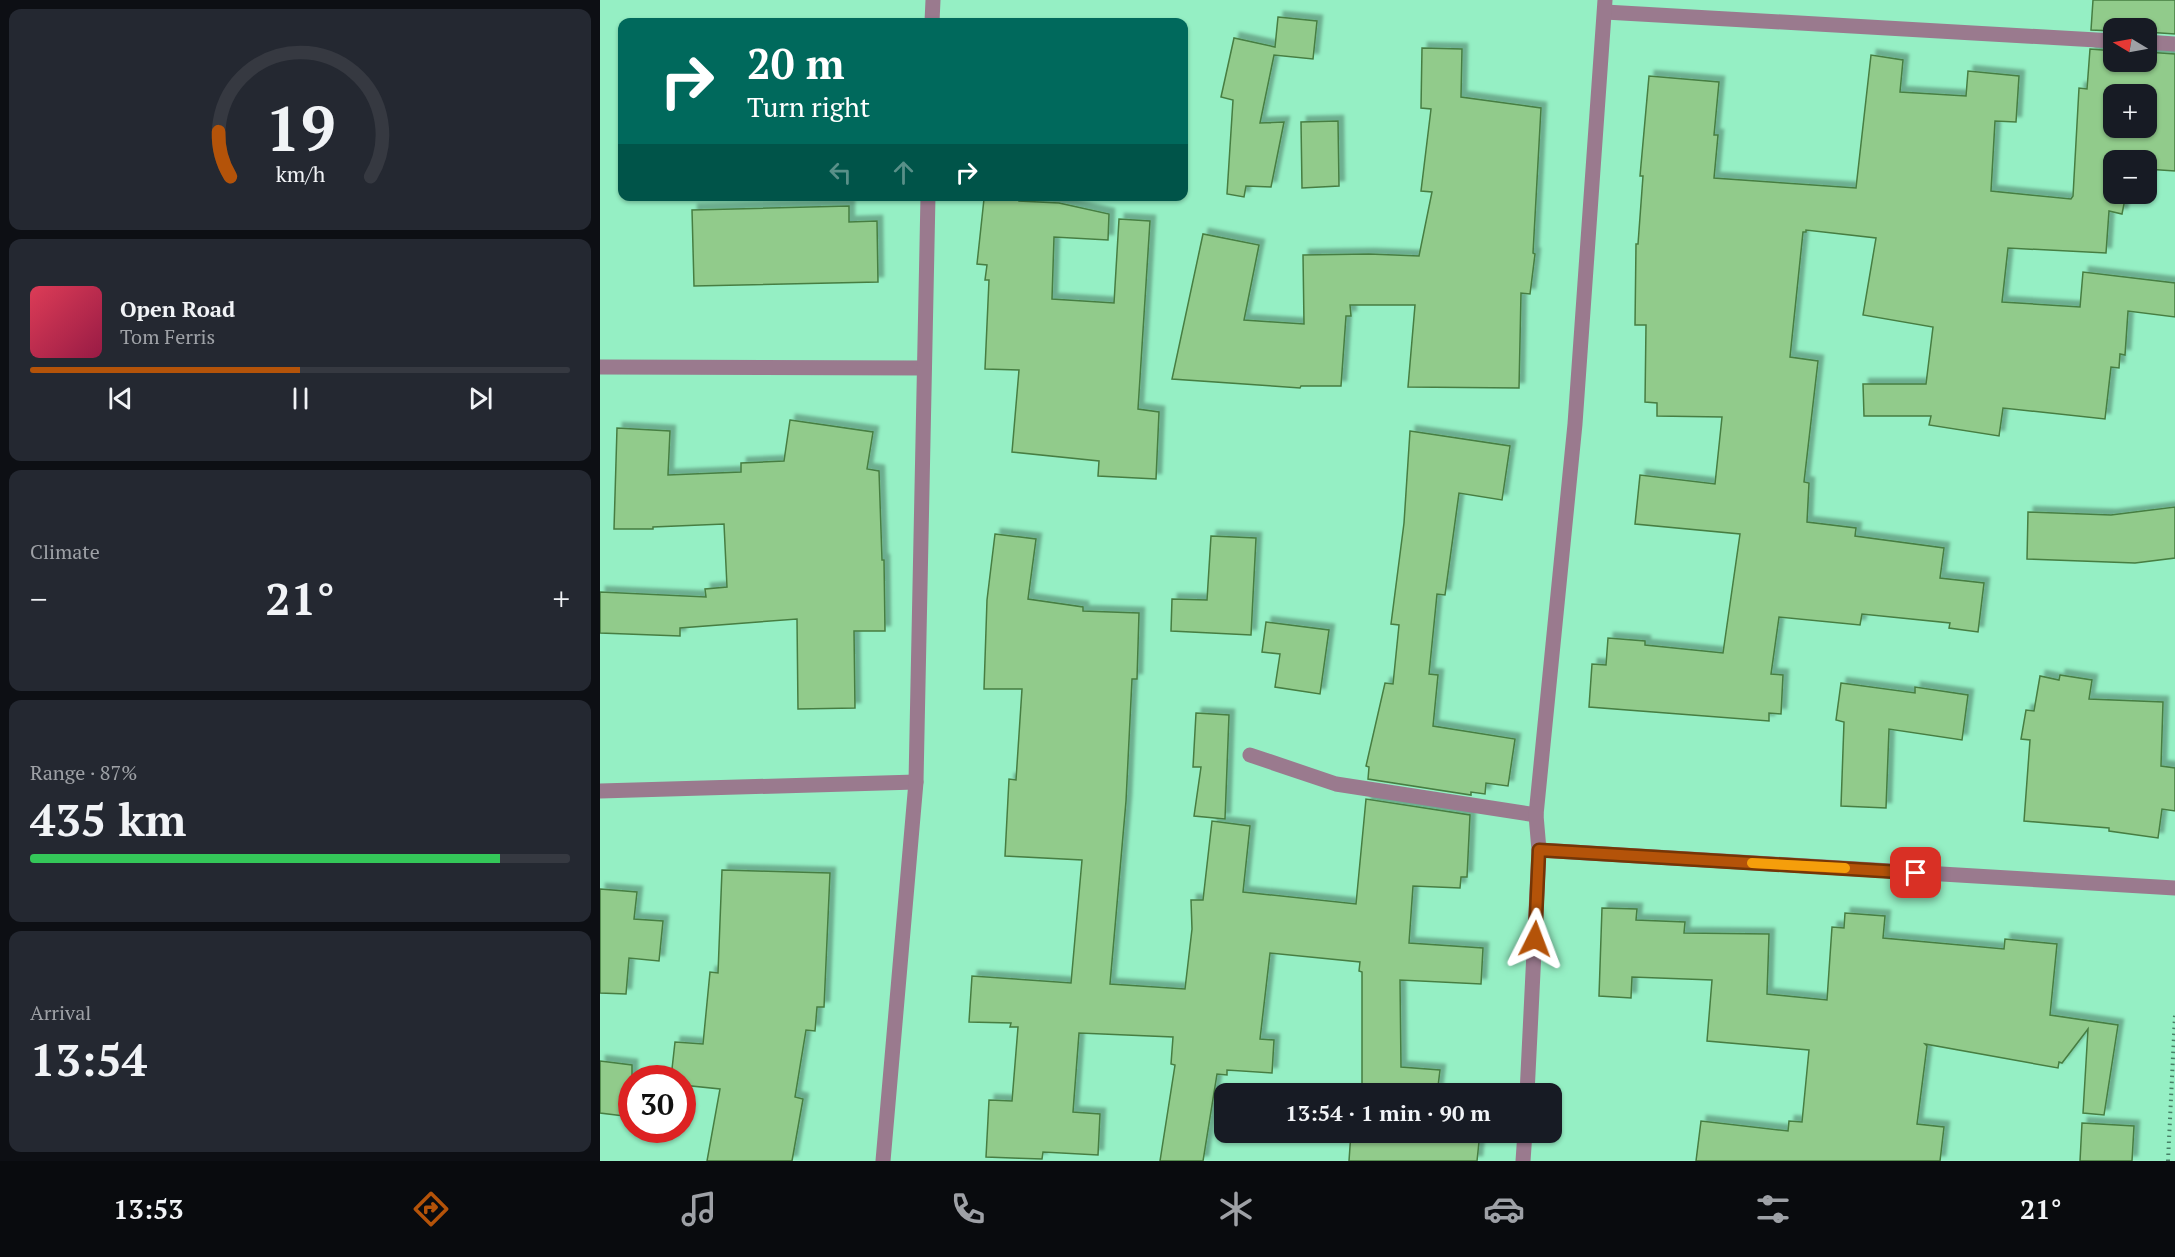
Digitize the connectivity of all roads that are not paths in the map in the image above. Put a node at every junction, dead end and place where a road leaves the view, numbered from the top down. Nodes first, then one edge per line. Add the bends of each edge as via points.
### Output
1 (933, 0) edge
2 (1605, 6) edge
3 (932, 18) edge
4 (2103, 39) edge
5 (2157, 43) edge
6 (2175, 44) edge
7 (928, 201) edge
8 (600, 368) edge
9 (924, 368) junction
10 (1250, 755) dead end
11 (916, 782) junction
12 (600, 791) edge
13 (1536, 815) junction
14 (1539, 850) junction
15 (2175, 888) edge
16 (1528, 1083) edge
17 (1524, 1143) edge
18 (883, 1161) edge
19 (1523, 1161) edge

1 - 3 street
2 - 4 street
2 - 13 street via 1575,424
5 - 6 street
7 - 9 street
8 - 9 street
9 - 11 street
10 - 13 street via 1336,784
11 - 12 street
11 - 18 street
13 - 14 street
14 - 15 street
14 - 16 street
17 - 19 street

